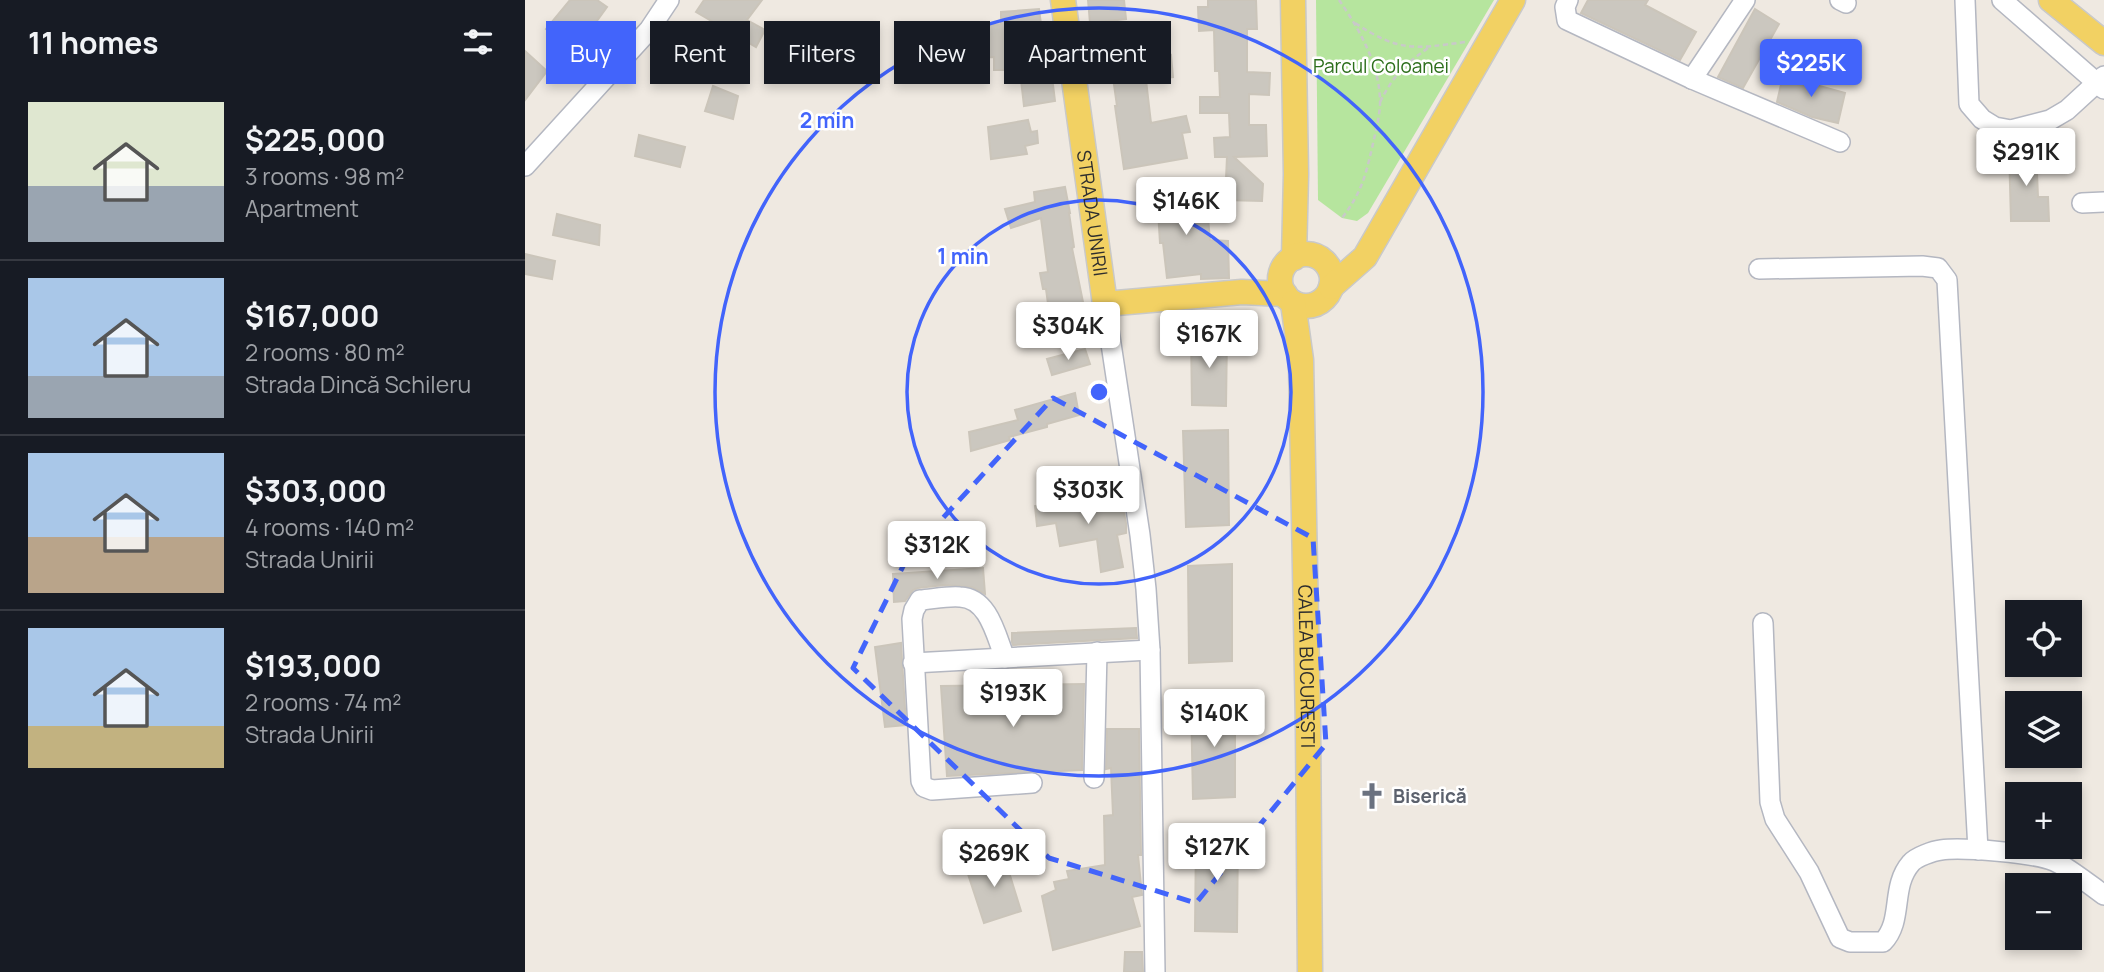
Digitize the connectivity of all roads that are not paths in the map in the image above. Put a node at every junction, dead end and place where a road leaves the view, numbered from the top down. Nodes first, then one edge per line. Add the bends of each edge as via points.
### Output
1 (669, 0) edge
2 (1063, 0) edge
3 (1293, 0) edge
4 (1513, 0) edge
5 (1568, 0) edge
6 (1745, 0) edge
7 (1965, 0) edge
8 (2002, 0) edge
9 (2051, 0) edge
10 (2104, 43) edge
11 (1692, 79) junction
12 (2102, 83) edge
13 (1840, 142) dead end
14 (525, 166) edge
15 (2104, 202) edge
16 (2082, 203) dead end
17 (1759, 269) dead end
18 (1312, 272) junction
19 (1242, 292) junction
20 (1289, 299) junction
21 (1105, 304) junction
22 (1301, 360) junction
23 (1763, 623) dead end
24 (1150, 649) junction
25 (1097, 652) junction
26 (1005, 657) junction
27 (913, 663) junction
28 (1094, 778) dead end
29 (1032, 783) dead end
30 (1978, 850) junction
31 (2104, 895) edge
32 (1155, 972) edge
33 (1310, 972) edge

1 - 14 street via 649,30
2 - 21 main road, STRADA UNIRII
3 - 18 main road, CALEA BUCUREȘTI via 1295,176
4 - 18 main road via 1399,197 1357,245
5 - 11 street via 1567,20
6 - 11 street
7 - 12 street via 1969,104 1995,127 2011,130 2050,120
8 - 12 street
9 - 10 main road
11 - 13 street
15 - 16 street
17 - 30 street via 1922,267 1938,268 1947,280
18 - 19 main road
18 - 20 main road, CALEA BUCUREȘTI via 1280,281
18 - 20 main road via 1312,306
18 - 22 main road, CALEA BUCUREȘTI
19 - 20 main road
19 - 21 main road
20 - 22 main road, CALEA BUCUREȘTI
21 - 24 street, STRADA UNIRII via 1140,535
22 - 33 main road, CALEA BUCUREȘTI
23 - 30 street via 1770,802 1840,937 1850,942 1883,942 1892,933 1898,885 1913,861 1940,850
24 - 25 street
24 - 32 street, STRADA UNIRII
25 - 26 street
25 - 28 street
26 - 27 street
26 - 27 street via 984,608 963,597 921,600 912,619
27 - 29 street via 924,787
30 - 31 street via 2055,862

